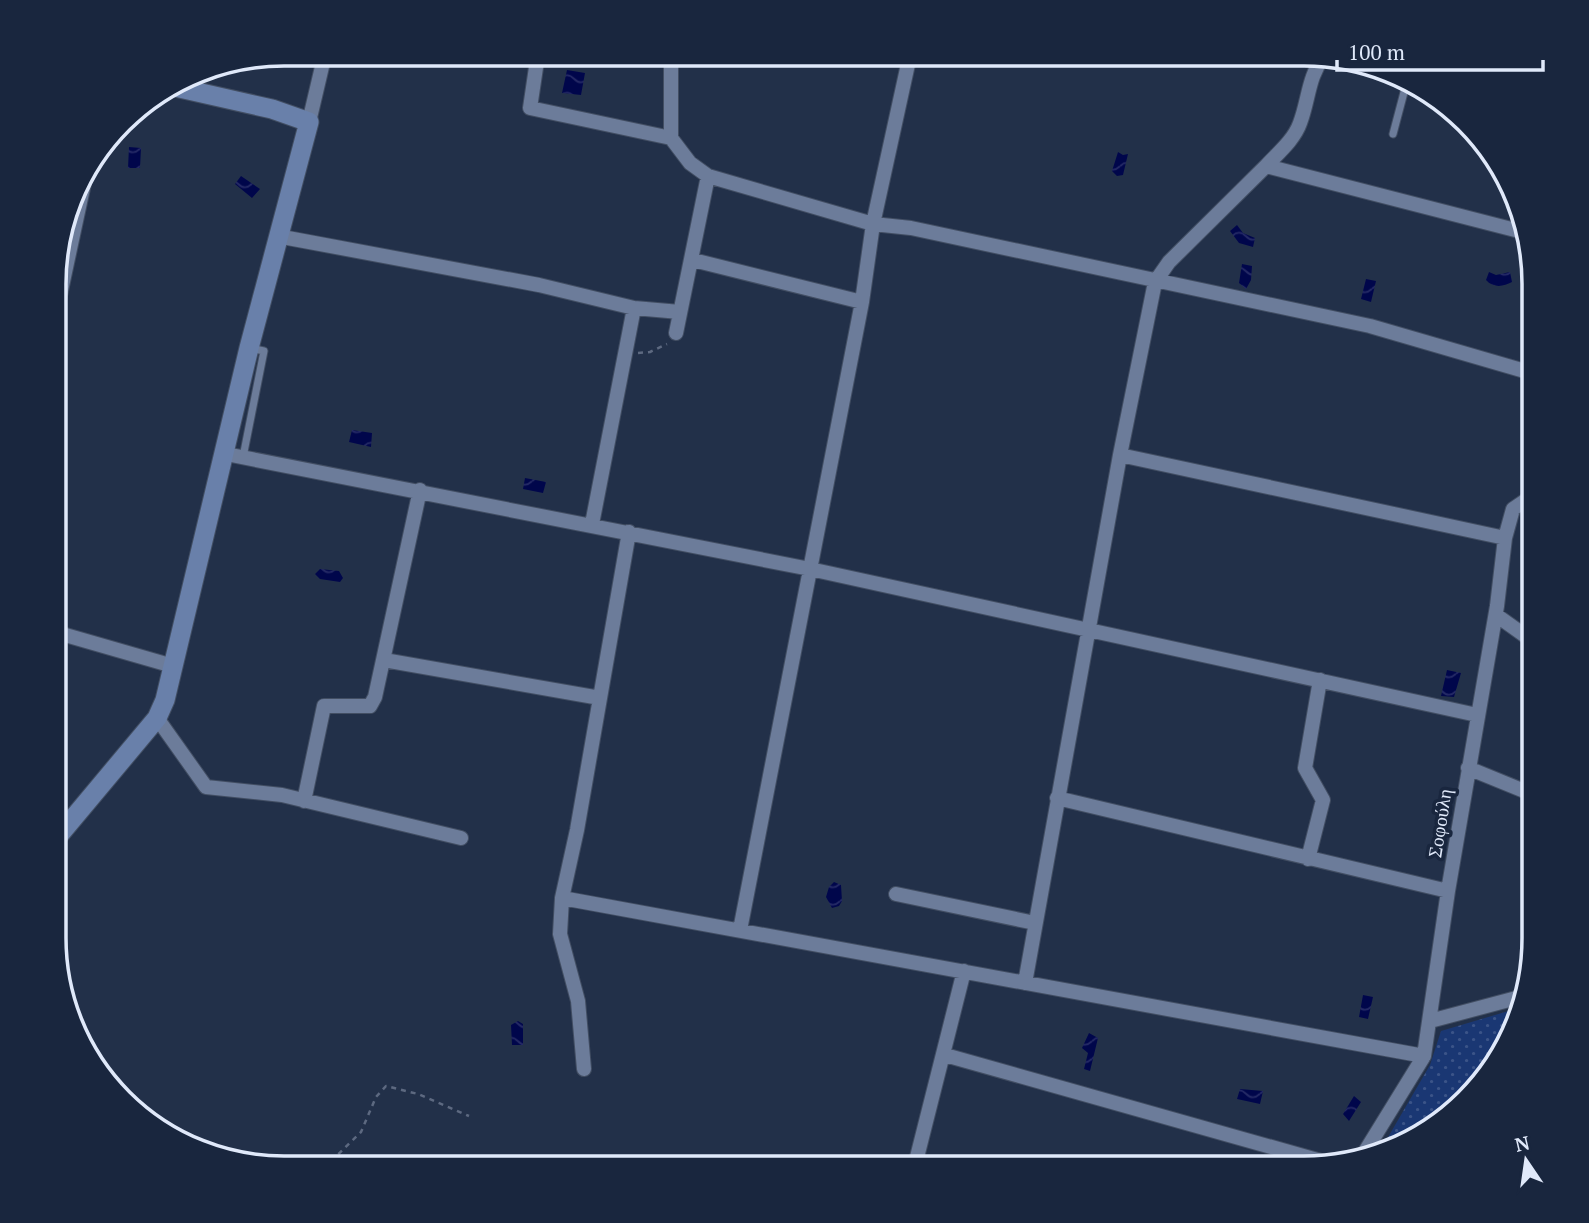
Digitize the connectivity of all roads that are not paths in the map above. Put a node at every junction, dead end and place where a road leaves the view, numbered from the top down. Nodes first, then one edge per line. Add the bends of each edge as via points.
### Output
1 (323, 66) edge
2 (536, 66) edge
3 (671, 66) edge
4 (907, 67) edge
5 (1316, 67) edge
6 (187, 90) edge
7 (1404, 91) edge
8 (309, 122) junction
9 (1393, 134) dead end
10 (671, 138) junction
11 (1266, 166) junction
12 (708, 176) junction
13 (873, 224) junction
14 (1515, 230) edge
15 (277, 236) junction
16 (692, 260) junction
17 (1155, 282) junction
18 (862, 302) junction
19 (634, 308) junction
20 (680, 312) junction
21 (676, 333) road end
22 (1522, 370) edge
23 (1120, 455) junction
24 (234, 456) junction
25 (420, 490) junction
26 (1522, 503) edge
27 (592, 524) junction
28 (629, 532) junction
29 (1505, 538) junction
30 (810, 569) junction
31 (1496, 615) junction
32 (1088, 628) junction
33 (1522, 633) edge
34 (67, 635) edge
35 (384, 660) junction
36 (173, 666) junction
37 (1320, 680) junction
38 (600, 698) junction
39 (1477, 715) junction
40 (157, 718) junction
41 (1468, 768) junction
42 (1522, 790) edge
43 (1057, 799) junction
44 (304, 801) junction
45 (67, 826) edge
46 (461, 838) dead end
47 (1308, 859) junction
48 (1448, 891) junction
49 (896, 894) dead end
50 (562, 898) junction
51 (1035, 923) junction
52 (740, 930) junction
53 (964, 971) junction
54 (1025, 983) junction
55 (1514, 999) edge
56 (1430, 1021) junction
57 (945, 1055) junction
58 (1424, 1056) junction
59 (584, 1069) dead end
60 (1368, 1147) edge
61 (918, 1156) edge
62 (1303, 1156) edge

1 - 8 street
2 - 10 street via 530,108
3 - 10 street
4 - 13 street
5 - 11 street via 1293,138
6 - 8 street
7 - 9 lane
8 - 15 street
10 - 12 street via 690,163
11 - 14 street
11 - 17 street via 1169,262
12 - 13 street
12 - 16 street
13 - 17 street via 911,228
13 - 18 street
15 - 19 street via 539,285
15 - 24 street via 249,348
16 - 18 street
16 - 20 street
17 - 22 street via 1370,326
17 - 23 street
18 - 30 street
19 - 20 street
19 - 27 street
20 - 21 street
23 - 29 street
23 - 32 street
24 - 25 street
24 - 36 street
25 - 27 street
25 - 35 street
26 - 29 street, Σοφούλη via 1513,509
27 - 28 street
28 - 30 street
28 - 38 street
29 - 31 street, Σοφούλη
30 - 32 street
30 - 52 street
31 - 33 street
31 - 39 street, Σοφούλη
32 - 37 street
32 - 43 street
34 - 36 street
35 - 38 street
35 - 44 street via 370,706 324,706
36 - 40 street
37 - 39 street
37 - 47 street via 1305,768 1319,790 1322,811
38 - 50 street
39 - 41 street, Σοφούλη
40 - 44 street via 206,787
40 - 45 street
41 - 42 street
41 - 48 street, Σοφούλη
43 - 47 street
43 - 51 street
44 - 46 street
47 - 48 street
48 - 56 street, Σοφούλη
49 - 51 street
50 - 52 street
50 - 59 street via 559,934 578,1000
51 - 54 street
52 - 53 street
53 - 54 street
53 - 57 street
54 - 58 street
55 - 56 street
56 - 58 street, Σοφούλη
57 - 61 street
57 - 62 street
58 - 60 street, Σοφούλη

